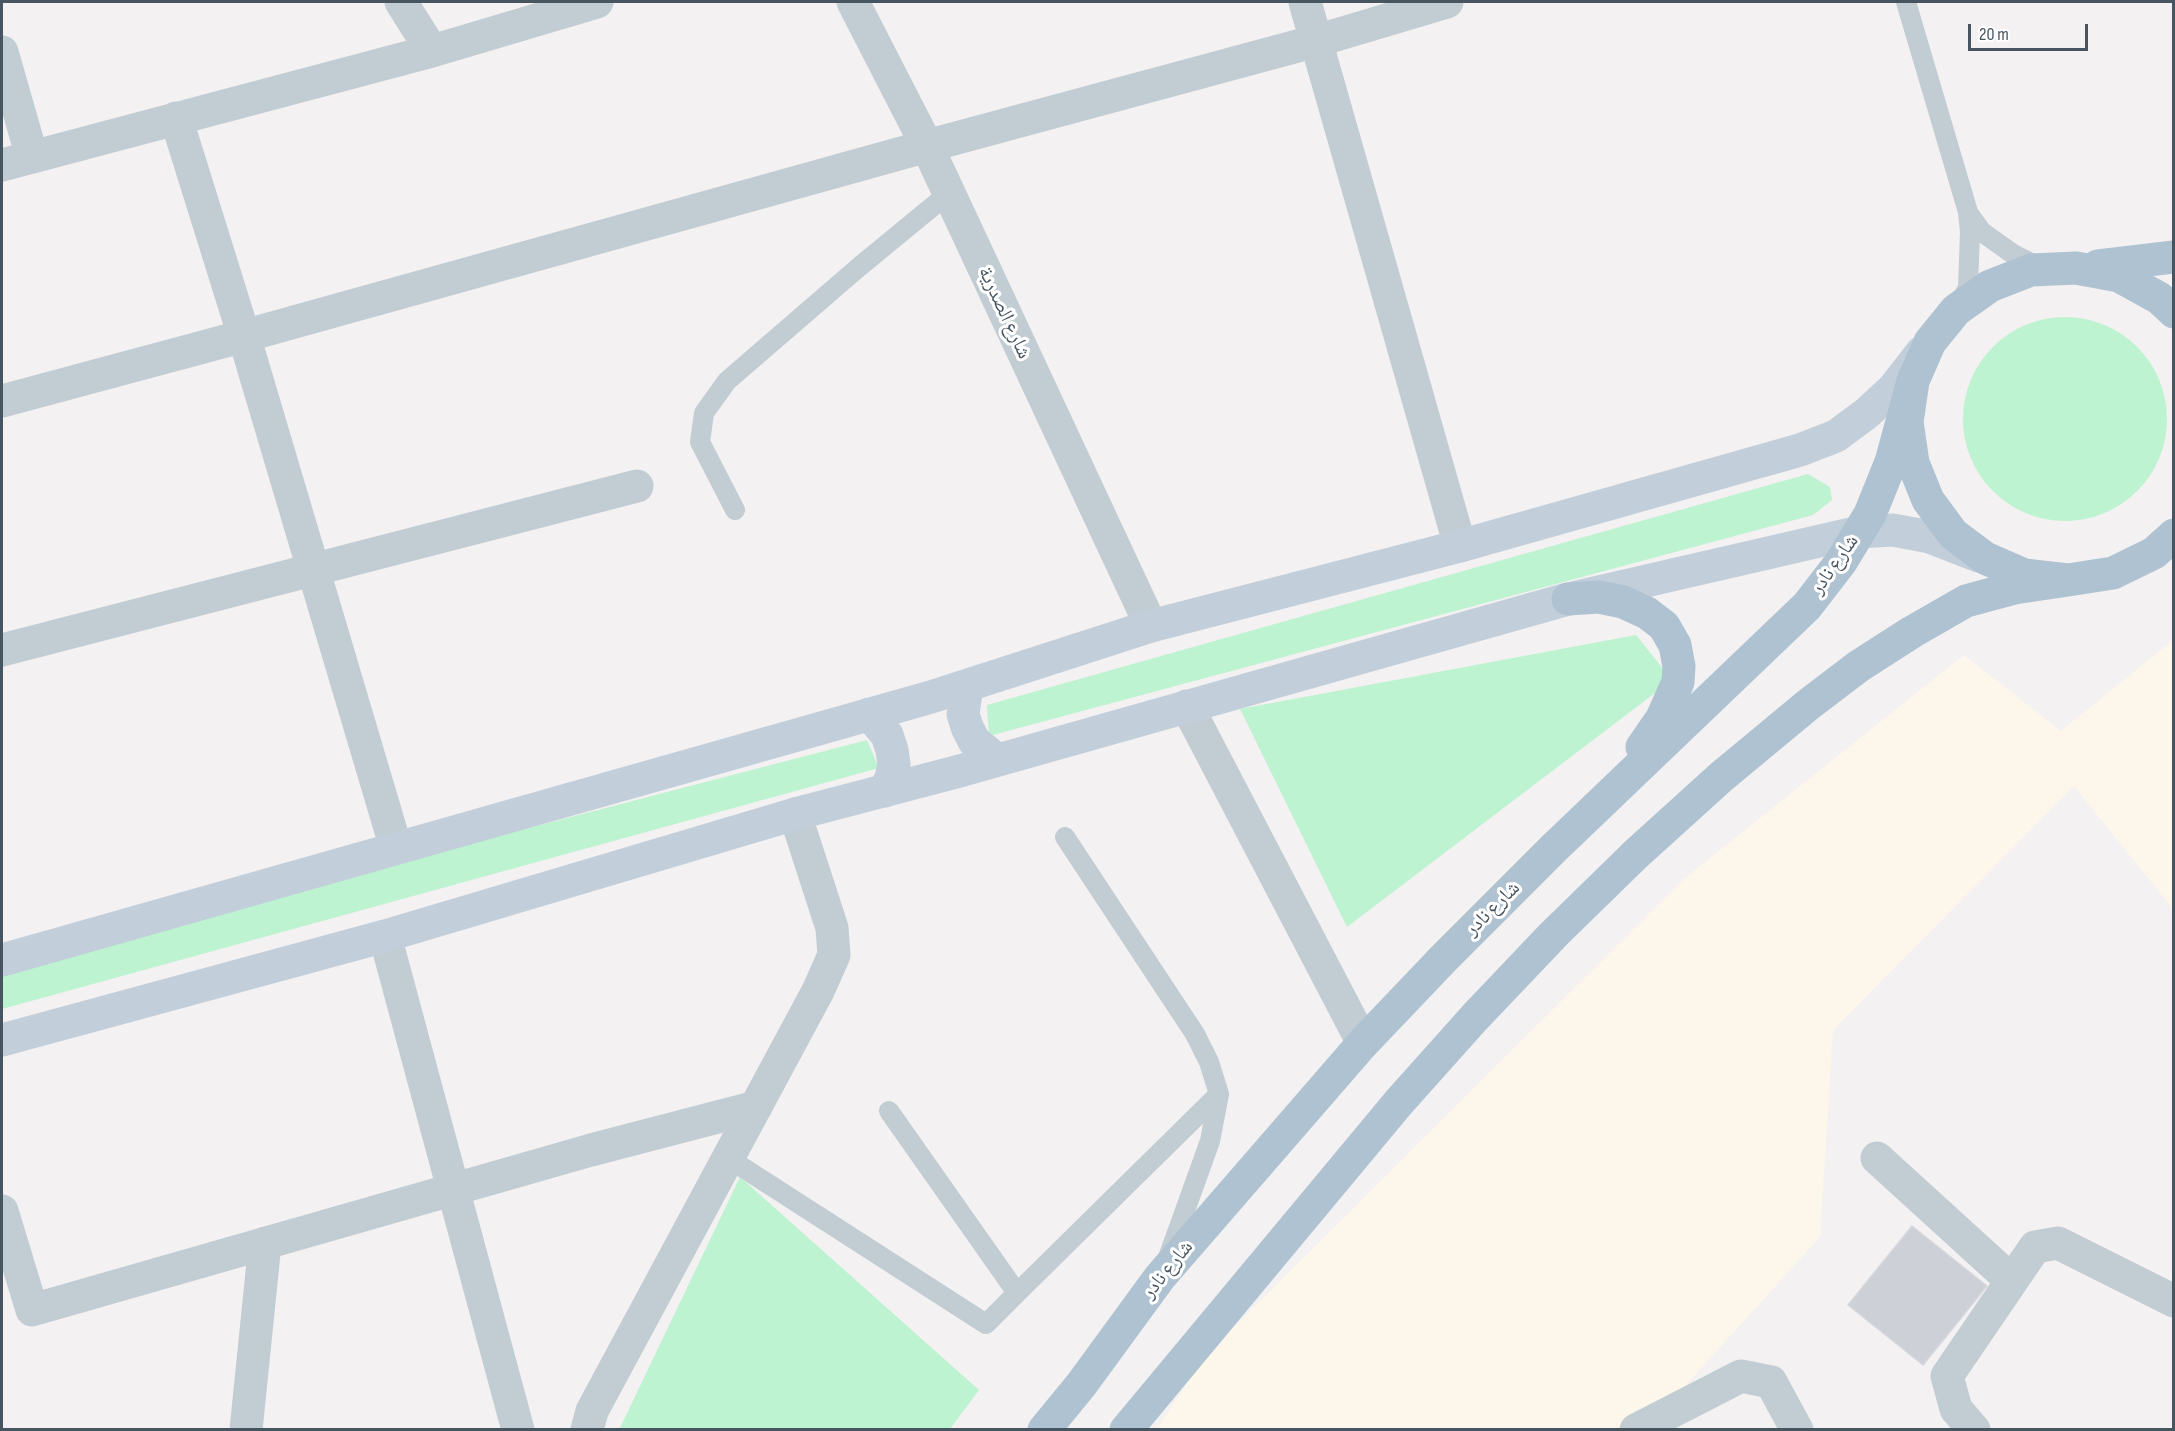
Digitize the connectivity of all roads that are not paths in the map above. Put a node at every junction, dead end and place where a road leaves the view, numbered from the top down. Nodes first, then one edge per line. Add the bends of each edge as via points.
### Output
1 (401, 2) edge
2 (597, 2) edge
3 (853, 2) edge
4 (1305, 2) edge
5 (1447, 2) edge
6 (1906, 2) edge
7 (1316, 41) junction
8 (432, 51) junction
9 (2, 52) edge
10 (176, 118) junction
11 (927, 146) junction
12 (17, 161) edge
13 (949, 193) junction
14 (1968, 212) junction
15 (2174, 257) edge
16 (2067, 268) junction
17 (2169, 305) edge
18 (1956, 310) junction
19 (244, 336) junction
20 (1930, 342) junction
21 (1913, 381) junction
22 (2, 401) edge
23 (637, 486) dead end
24 (735, 510) dead end
25 (1859, 532) junction
26 (2174, 535) edge
27 (1460, 546) junction
28 (1985, 558) junction
29 (313, 570) junction
30 (2068, 580) junction
31 (1568, 599) junction
32 (1151, 626) junction
33 (2, 650) edge
34 (967, 686) junction
35 (1187, 706) junction
36 (869, 714) junction
37 (997, 760) junction
38 (885, 790) junction
39 (795, 814) junction
40 (1065, 837) dead end
41 (396, 848) junction
42 (1552, 849) junction
43 (385, 936) junction
44 (2, 960) edge
45 (2, 1040) edge
46 (1363, 1043) junction
47 (1219, 1094) junction
48 (756, 1107) junction
49 (889, 1111) dead end
50 (728, 1158) junction
51 (1877, 1158) dead end
52 (453, 1190) junction
53 (2, 1211) edge
54 (265, 1243) junction
55 (1160, 1278) junction
56 (2012, 1281) junction
57 (1017, 1293) junction
58 (2174, 1301) edge
59 (246, 1430) edge
60 (518, 1430) edge
61 (587, 1430) edge
62 (1044, 1430) edge
63 (1126, 1430) edge
64 (1636, 1430) edge
65 (1797, 1430) edge
66 (1974, 1430) edge

1 - 8 street
2 - 8 street
3 - 11 street, شارع الصدرية
4 - 7 street
5 - 7 street
6 - 14 lane
7 - 11 street
7 - 27 street
8 - 10 street
9 - 12 street
10 - 12 street
10 - 19 street
11 - 13 street, شارع الصدرية
11 - 19 street
13 - 24 lane via 727,381 704,413 700,442
13 - 32 street, شارع الصدرية
14 - 16 lane via 1982,232 2013,254 2033,264
14 - 18 lane via 1968,288
15 - 16 main road
16 - 17 main road via 2120,276
16 - 18 main road via 2031,270 1990,286
18 - 20 main road
19 - 22 street
19 - 29 street
20 - 21 main road
20 - 27 street via 1894,388 1836,436 1800,450
21 - 25 main road, شارع نادر via 1891,462
21 - 28 main road via 1907,422 1912,463 1928,500 1953,534
23 - 29 street
25 - 28 street via 1893,530 1930,537
25 - 31 street
25 - 42 main road, شارع نادر via 1806,606
26 - 30 main road via 2154,553 2113,573
27 - 32 street
28 - 30 main road via 2024,574
29 - 33 street
29 - 41 street
30 - 63 main road via 2014,588 1966,601 1912,632 1809,704 1636,854 1475,1017
31 - 35 street
31 - 42 main road via 1599,597 1647,613 1664,626 1675,645 1678,682 1662,718 1643,745
32 - 34 street
34 - 36 street
34 - 37 street via 963,714 967,727 974,741
35 - 37 street
35 - 46 street
36 - 38 street via 887,735 892,750 894,764
36 - 41 street
37 - 38 street
38 - 39 street
39 - 43 street
39 - 48 street via 832,928 834,955
40 - 47 lane via 1195,1034
41 - 44 street
42 - 46 main road, شارع نادر
43 - 45 street
43 - 52 street
46 - 55 main road, شارع نادر
47 - 55 lane via 1210,1141
47 - 57 lane
48 - 50 street
48 - 52 street
49 - 57 lane
50 - 57 lane via 986,1324
50 - 61 street via 592,1411
51 - 56 street
52 - 54 street
52 - 60 street
53 - 54 street via 32,1310
54 - 59 street
55 - 62 main road, شارع نادر
56 - 58 street via 2035,1247 2058,1243
56 - 66 street via 1947,1376 1956,1409
64 - 65 street via 1741,1376 1771,1382

